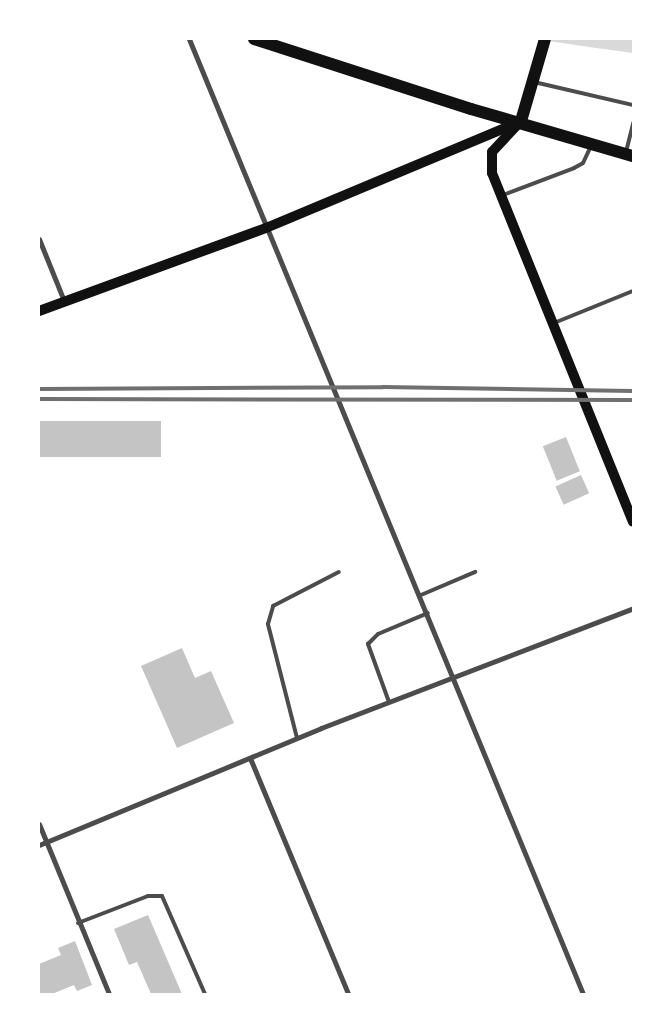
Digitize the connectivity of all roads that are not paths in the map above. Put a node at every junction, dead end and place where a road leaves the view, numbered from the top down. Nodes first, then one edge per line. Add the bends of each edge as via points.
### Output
1 (189, 39) edge
2 (254, 39) edge
3 (545, 39) edge
4 (532, 82) junction
5 (633, 105) edge
6 (521, 121) junction
7 (633, 123) edge
8 (592, 144) junction
9 (629, 155) edge
10 (501, 196) junction
11 (266, 228) junction
12 (39, 239) edge
13 (633, 291) edge
14 (64, 301) junction
15 (39, 311) edge
16 (553, 324) junction
17 (633, 522) edge
18 (339, 572) dead end
19 (475, 572) dead end
20 (421, 595) junction
21 (633, 608) edge
22 (428, 613) junction
23 (455, 677) junction
24 (389, 702) junction
25 (297, 738) junction
26 (250, 758) junction
27 (39, 824) edge
28 (46, 842) junction
29 (39, 845) edge
30 (78, 923) junction
31 (109, 994) edge
32 (205, 994) edge
33 (348, 994) edge
34 (583, 994) edge

1 - 11 street
2 - 6 main road via 471,109
3 - 4 main road
4 - 5 lane
4 - 6 main road
6 - 8 main road
6 - 10 main road via 492,152 492,173
6 - 11 main road
7 - 9 lane
8 - 9 main road
8 - 10 lane via 583,163
10 - 16 main road
11 - 14 main road
11 - 20 street
12 - 14 street
13 - 16 lane
14 - 15 main road
16 - 17 main road
18 - 25 lane via 273,606 268,624
19 - 20 lane
20 - 22 street
21 - 23 street
22 - 23 street
22 - 24 lane via 378,634 368,644
23 - 24 street
23 - 34 street
24 - 25 street
25 - 26 street
26 - 28 street
26 - 33 street
27 - 28 street
28 - 29 street
28 - 30 street
30 - 31 street
30 - 32 lane via 148,896 162,896

